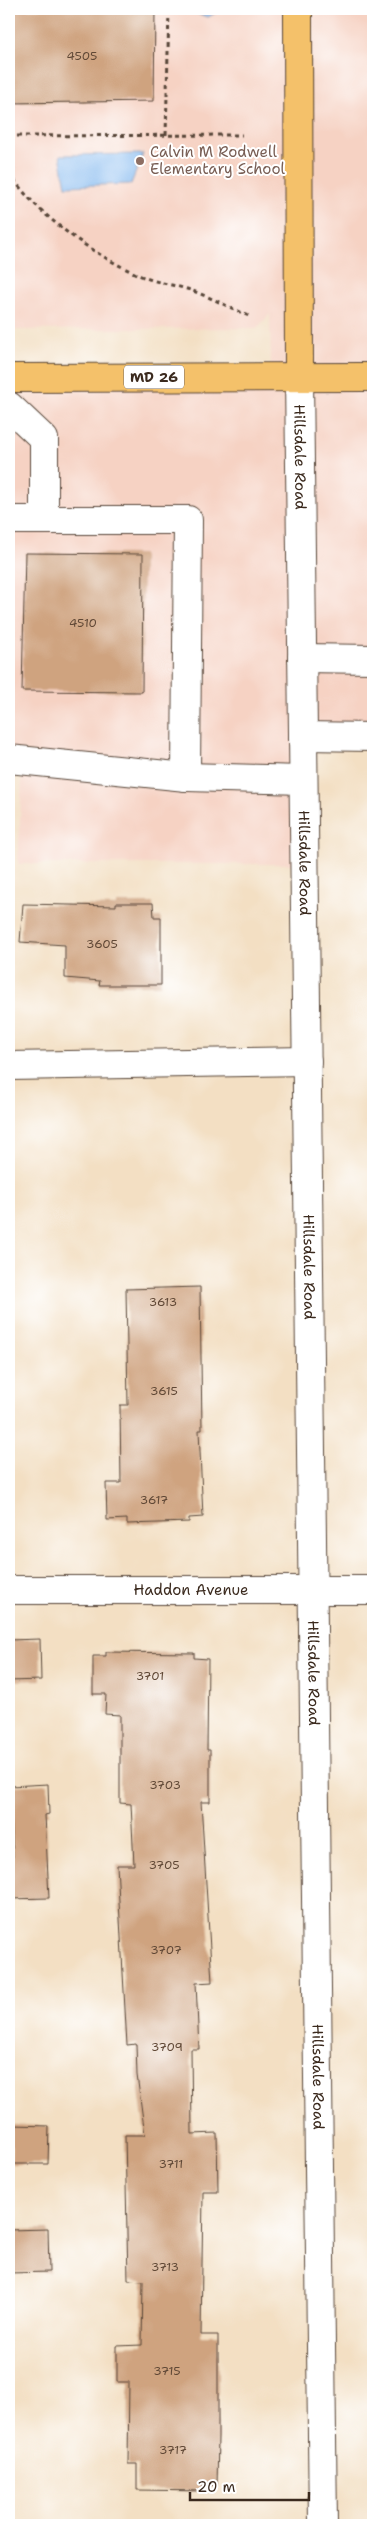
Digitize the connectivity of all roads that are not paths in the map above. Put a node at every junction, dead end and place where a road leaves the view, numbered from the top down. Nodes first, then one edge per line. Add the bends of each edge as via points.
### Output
1 (298, 9) edge
2 (299, 375) junction
3 (373, 377) edge
4 (9, 378) edge
5 (9, 406) edge
6 (9, 520) edge
7 (44, 520) junction
8 (302, 658) junction
9 (373, 659) edge
10 (303, 736) junction
11 (373, 738) edge
12 (9, 759) edge
13 (186, 777) junction
14 (304, 780) junction
15 (307, 1061) junction
16 (9, 1066) edge
17 (9, 1590) edge
18 (314, 1590) junction
19 (373, 1590) edge
20 (322, 2525) edge

1 - 2 main road, Hillsdale Road
2 - 3 main road, MD 26
2 - 4 main road, MD 26
2 - 8 street, Hillsdale Road
4 - 5 street
5 - 7 street via 44,439
6 - 7 street
7 - 13 street via 188,520
8 - 9 street
8 - 10 street, Hillsdale Road
10 - 11 street
10 - 14 street, Hillsdale Road
12 - 13 street
13 - 14 street
14 - 15 street, Hillsdale Road
15 - 16 street
15 - 18 street, Hillsdale Road
17 - 18 street, Haddon Avenue
18 - 19 street, Haddon Avenue
18 - 20 street, Hillsdale Road

